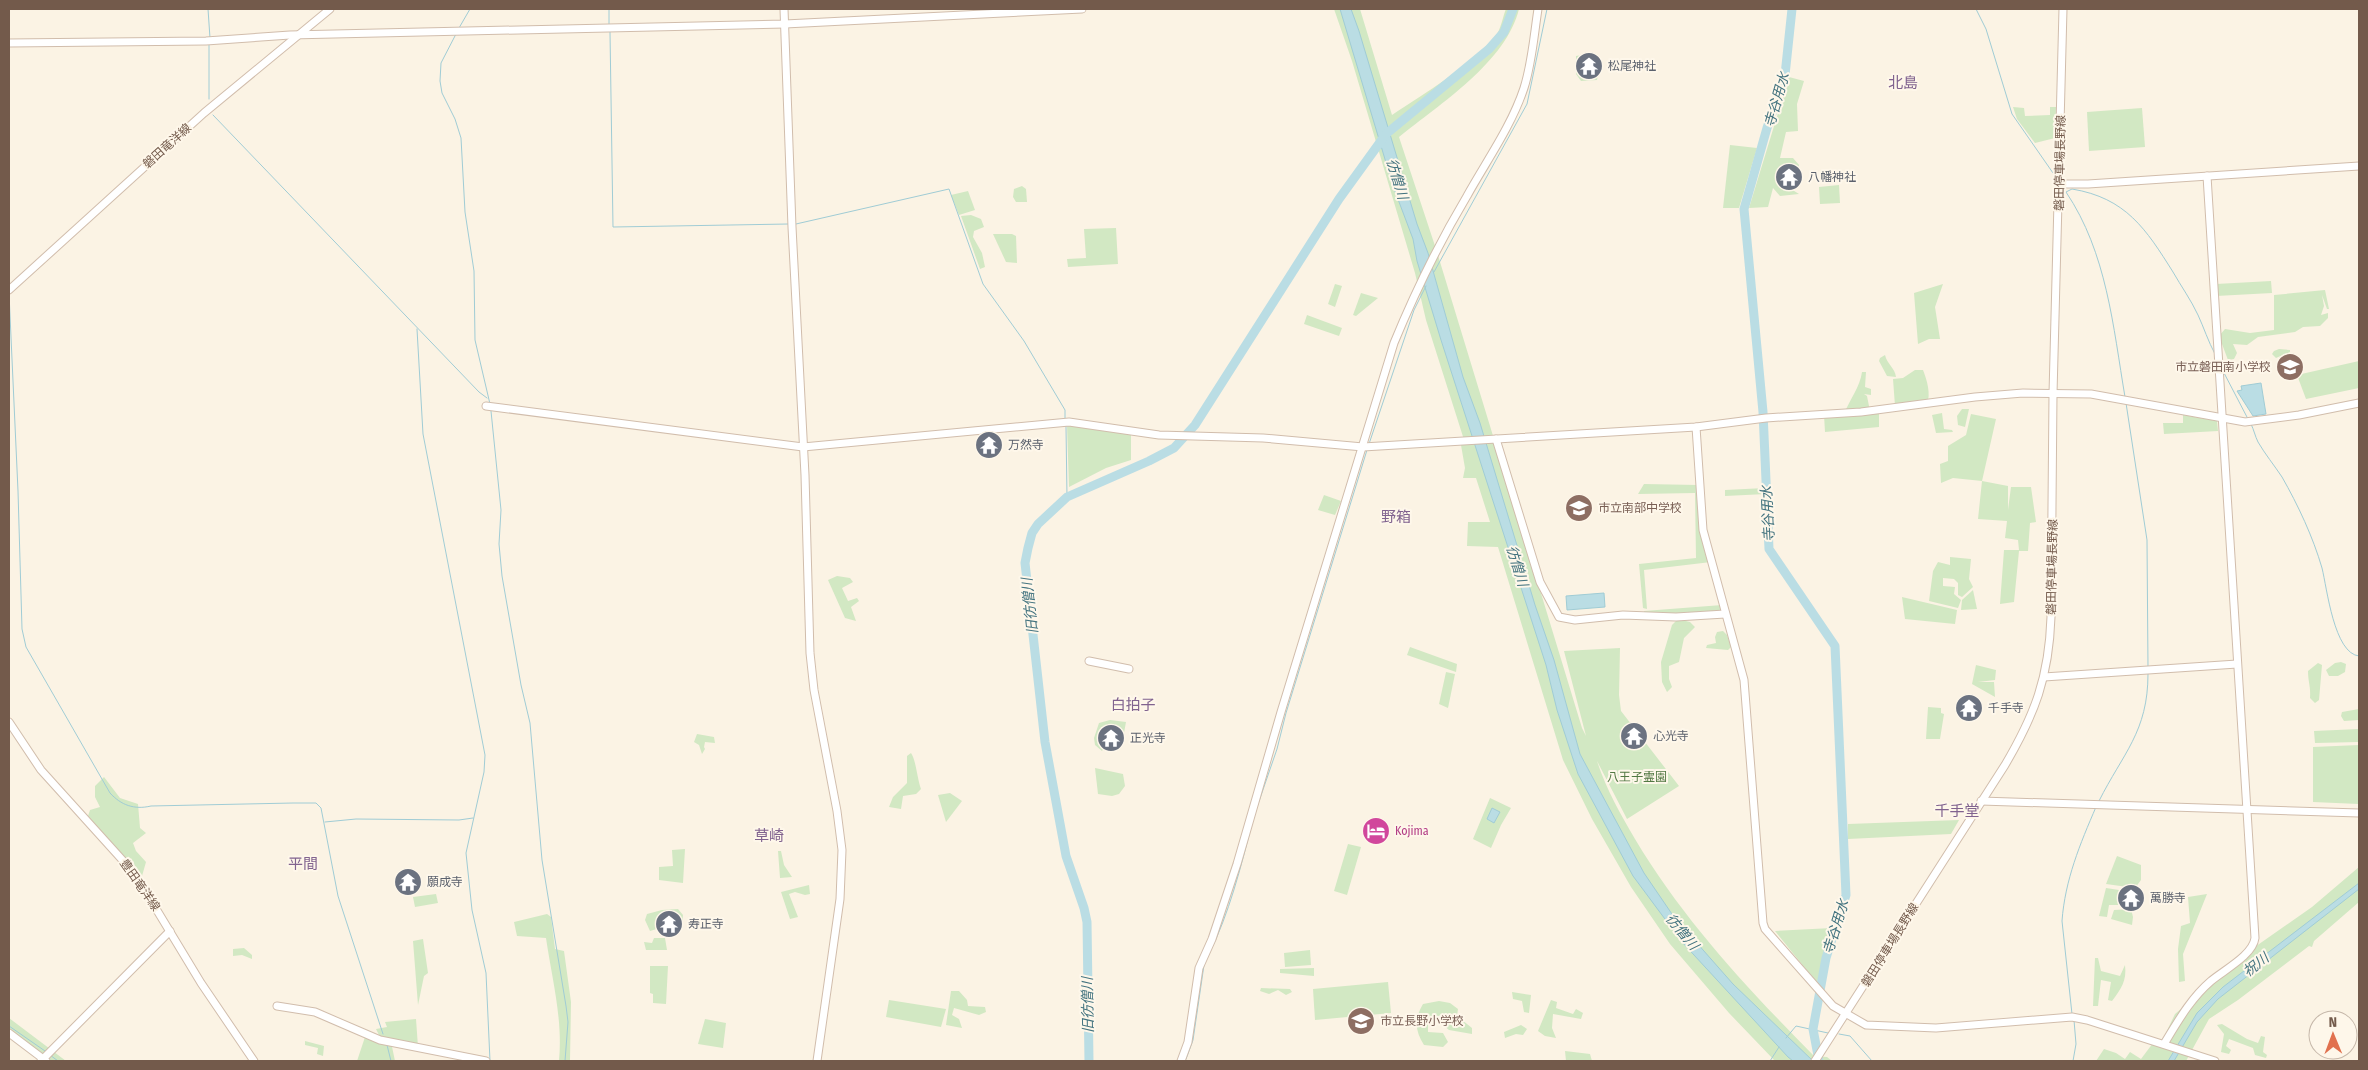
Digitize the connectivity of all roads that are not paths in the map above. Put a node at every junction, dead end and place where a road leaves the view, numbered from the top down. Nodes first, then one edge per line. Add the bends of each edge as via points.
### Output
1 (330, 9) edge
2 (784, 9) edge
3 (1082, 9) edge
4 (1538, 9) edge
5 (2063, 9) edge
6 (785, 24) junction
7 (298, 35) junction
8 (9, 43) edge
9 (2359, 166) edge
10 (2207, 176) junction
11 (2061, 184) junction
12 (9, 290) edge
13 (2053, 394) junction
14 (2359, 402) edge
15 (490, 406) dead end
16 (2221, 419) junction
17 (1696, 427) junction
18 (1494, 439) junction
19 (803, 447) junction
20 (1362, 447) junction
21 (1725, 614) junction
22 (1089, 661) dead end
23 (2237, 664) junction
24 (1129, 669) dead end
25 (2044, 677) junction
26 (9, 722) edge
27 (1981, 801) junction
28 (2247, 810) junction
29 (2359, 813) edge
30 (170, 931) junction
31 (277, 1006) dead end
32 (1846, 1015) junction
33 (10, 1037) edge
34 (2164, 1044) junction
35 (1817, 1058) edge
36 (43, 1061) edge
37 (254, 1061) edge
38 (486, 1061) edge
39 (817, 1061) edge
40 (1181, 1061) edge
41 (2215, 1061) edge

1 - 7 street, 磐田竜洋線
2 - 6 street
3 - 6 street
4 - 20 street via 1528,74 1519,100 1498,145 1418,285 1394,343
5 - 11 street, 磐田停車場長野線
6 - 7 street
6 - 19 street
7 - 8 street via 206,41
7 - 12 street, 磐田竜洋線 via 207,110
9 - 10 street
10 - 11 street
10 - 16 street
11 - 13 street, 磐田停車場長野線
13 - 16 street via 2091,394
13 - 17 street via 1999,395
13 - 25 street, 磐田停車場長野線 via 2051,617
14 - 16 street via 2245,422
15 - 19 street
16 - 23 street
17 - 18 street
17 - 21 street via 1703,530
18 - 20 street
18 - 21 street via 1540,582 1558,617 1575,620 1623,615 1676,617
19 - 20 street via 1066,422 1159,435 1263,438
19 - 39 street via 811,661 842,850 840,900
20 - 40 street via 1237,864 1199,968 1189,1040
21 - 32 street via 1744,680 1763,923 1824,997
22 - 24 street
23 - 25 street
23 - 28 street
25 - 27 street, 磐田停車場長野線 via 2023,734
26 - 30 street, 豊田竜洋線 via 41,770 135,874
27 - 28 street
27 - 32 street, 磐田停車場長野線
28 - 29 street
28 - 34 street via 2254,946 2200,992
30 - 36 street
30 - 37 street, 豊田竜洋線
31 - 38 street via 315,1012 382,1040
32 - 34 street via 1866,1026 1936,1028 2072,1017
32 - 35 street, 磐田停車場長野線
33 - 36 street
34 - 41 street

